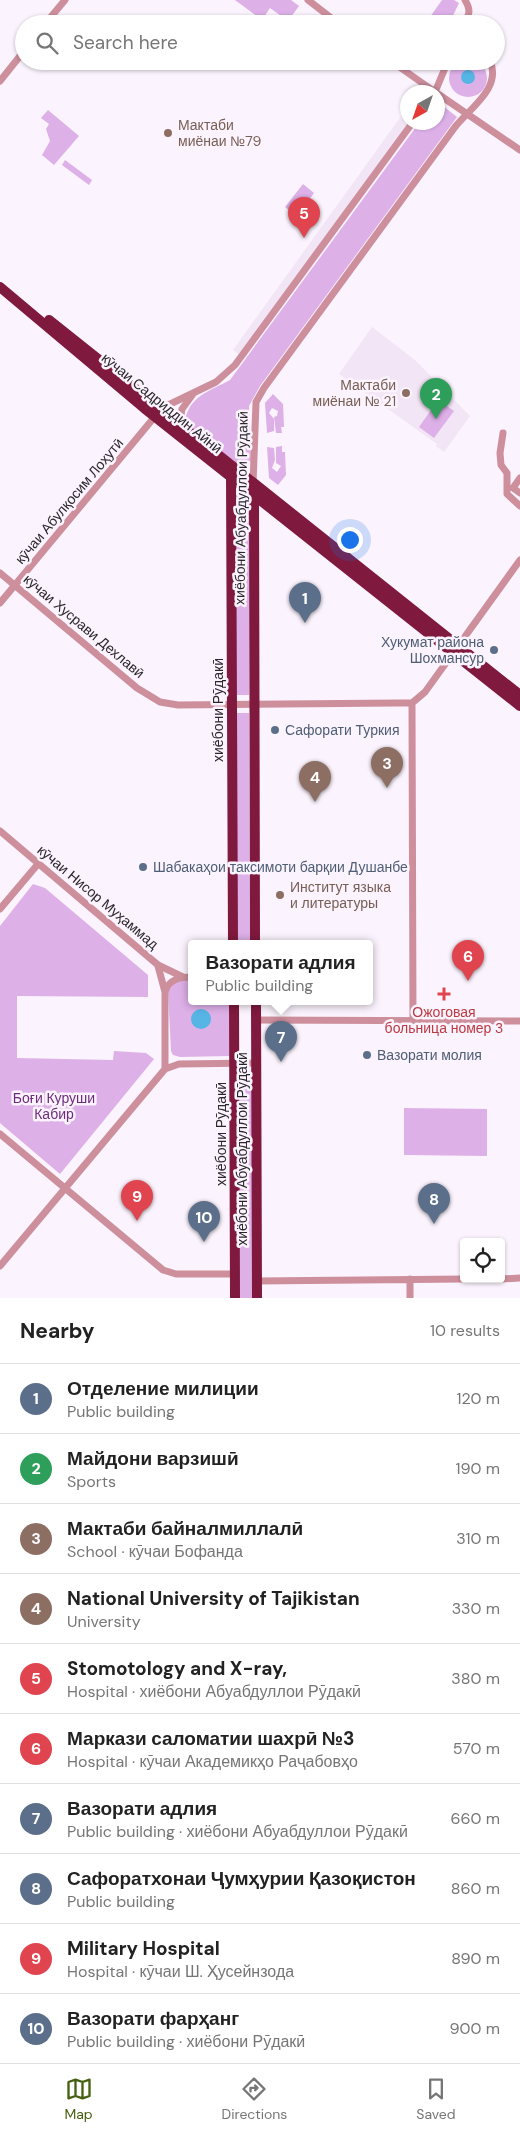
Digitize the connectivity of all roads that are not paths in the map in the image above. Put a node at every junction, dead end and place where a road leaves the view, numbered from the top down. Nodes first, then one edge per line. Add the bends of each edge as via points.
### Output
1 (64, 0) edge
2 (308, 0) edge
3 (465, 0) edge
4 (52, 15) edge
5 (327, 15) edge
6 (469, 15) edge
7 (15, 62) edge
8 (404, 70) edge
9 (445, 70) edge
10 (493, 70) edge
11 (0, 81) edge
12 (425, 85) edge
13 (439, 85) edge
14 (445, 99) edge
15 (466, 113) junction
16 (407, 130) edge
17 (520, 150) edge
18 (0, 279) edge
19 (0, 287) edge
20 (118, 381) junction
21 (193, 394) junction
22 (158, 413) junction
23 (179, 430) junction
24 (503, 433) dead end
25 (231, 477) junction
26 (520, 478) edge
27 (254, 490) junction
28 (520, 493) edge
29 (520, 506) edge
30 (520, 560) edge
31 (0, 573) edge
32 (15, 585) junction
33 (0, 603) edge
34 (455, 650) junction
35 (520, 695) edge
36 (412, 703) junction
37 (232, 704) junction
38 (255, 704) junction
39 (520, 706) edge
40 (0, 831) edge
41 (38, 864) junction
42 (0, 909) edge
43 (233, 940) edge
44 (255, 940) edge
45 (158, 964) junction
46 (183, 977) junction
47 (188, 977) edge
48 (165, 992) junction
49 (234, 1005) edge
50 (256, 1005) edge
51 (256, 1020) junction
52 (413, 1020) junction
53 (520, 1021) edge
54 (166, 1056) junction
55 (234, 1063) junction
56 (256, 1063) junction
57 (179, 1064) junction
58 (165, 1069) junction
59 (0, 1134) edge
60 (65, 1188) junction
61 (0, 1266) edge
62 (235, 1274) junction
63 (505, 1278) edge
64 (520, 1278) edge
65 (410, 1279) junction
66 (460, 1279) edge
67 (256, 1281) junction
68 (235, 1298) edge
69 (256, 1298) edge
70 (410, 1298) edge

1 - 4 street
2 - 5 street
3 - 6 street
7 - 11 street
8 - 12 street
9 - 13 street
10 - 15 street, хиёбони Абуабдуллои Рӯдакӣ via 492,84
14 - 15 street
15 - 17 street
15 - 27 street, хиёбони Абуабдуллои Рӯдакӣ via 256,402
16 - 21 street via 235,365 225,376
18 - 20 highway, кӯчаи Садриддин Айнӣ
19 - 20 highway, кӯчаи Садриддин Айнӣ
20 - 22 highway, кӯчаи Садриддин Айнӣ
21 - 22 street via 173,402
21 - 23 street via 182,409
22 - 23 highway, кӯчаи Садриддин Айнӣ
22 - 32 street, кӯчаи Абулқосим Лоҳутӣ
23 - 25 highway, кӯчаи Садриддин Айнӣ
23 - 27 highway, кӯчаи Садриддин Айнӣ
24 - 29 street via 500,453 507,473 507,494
25 - 27 highway, кӯчаи Садриддин Айнӣ
25 - 37 highway, хиёбони Рӯдакӣ
26 - 28 street via 513,488
27 - 34 highway, кӯчаи Садриддин Айнӣ
27 - 38 highway, хиёбони Абуабдуллои Рӯдакӣ
30 - 34 street
31 - 32 street, кӯчаи Хусрави Дехлавӣ
32 - 33 street, кӯчаи Абулқосим Лоҳутӣ
32 - 37 street, кӯчаи Хусрави Дехлавӣ via 152,698 173,705
34 - 35 highway, кӯчаи Садриддин Айнӣ
34 - 36 street via 425,692
34 - 39 highway, кӯчаи Садриддин Айнӣ
36 - 38 street
36 - 52 street
37 - 38 street
37 - 43 highway, хиёбони Рӯдакӣ
38 - 44 highway, хиёбони Абуабдуллои Рӯдакӣ
40 - 41 street, кӯчаи Нисор Муҳаммад
41 - 42 street
41 - 45 street, кӯчаи Нисор Муҳаммад
45 - 46 street, кӯчаи Нисор Муҳаммад
45 - 48 street
46 - 47 street, кӯчаи Нисор Муҳаммад
46 - 48 street via 170,982
48 - 54 street
49 - 55 highway, хиёбони Рӯдакӣ
50 - 51 highway, хиёбони Абуабдуллои Рӯдакӣ
51 - 52 street
51 - 56 highway, хиёбони Абуабдуллои Рӯдакӣ
52 - 53 street
54 - 57 street
54 - 58 street
55 - 56 street
55 - 57 street
55 - 62 highway, хиёбони Рӯдакӣ
56 - 67 highway, хиёбони Абуабдуллои Рӯдакӣ
57 - 58 street
58 - 60 street
59 - 60 street
60 - 61 street
60 - 62 street via 163,1270 176,1274
62 - 68 highway, хиёбони Рӯдакӣ
63 - 64 street
65 - 66 street
65 - 67 street
65 - 70 street
67 - 69 highway, хиёбони Абуабдуллои Рӯдакӣ

